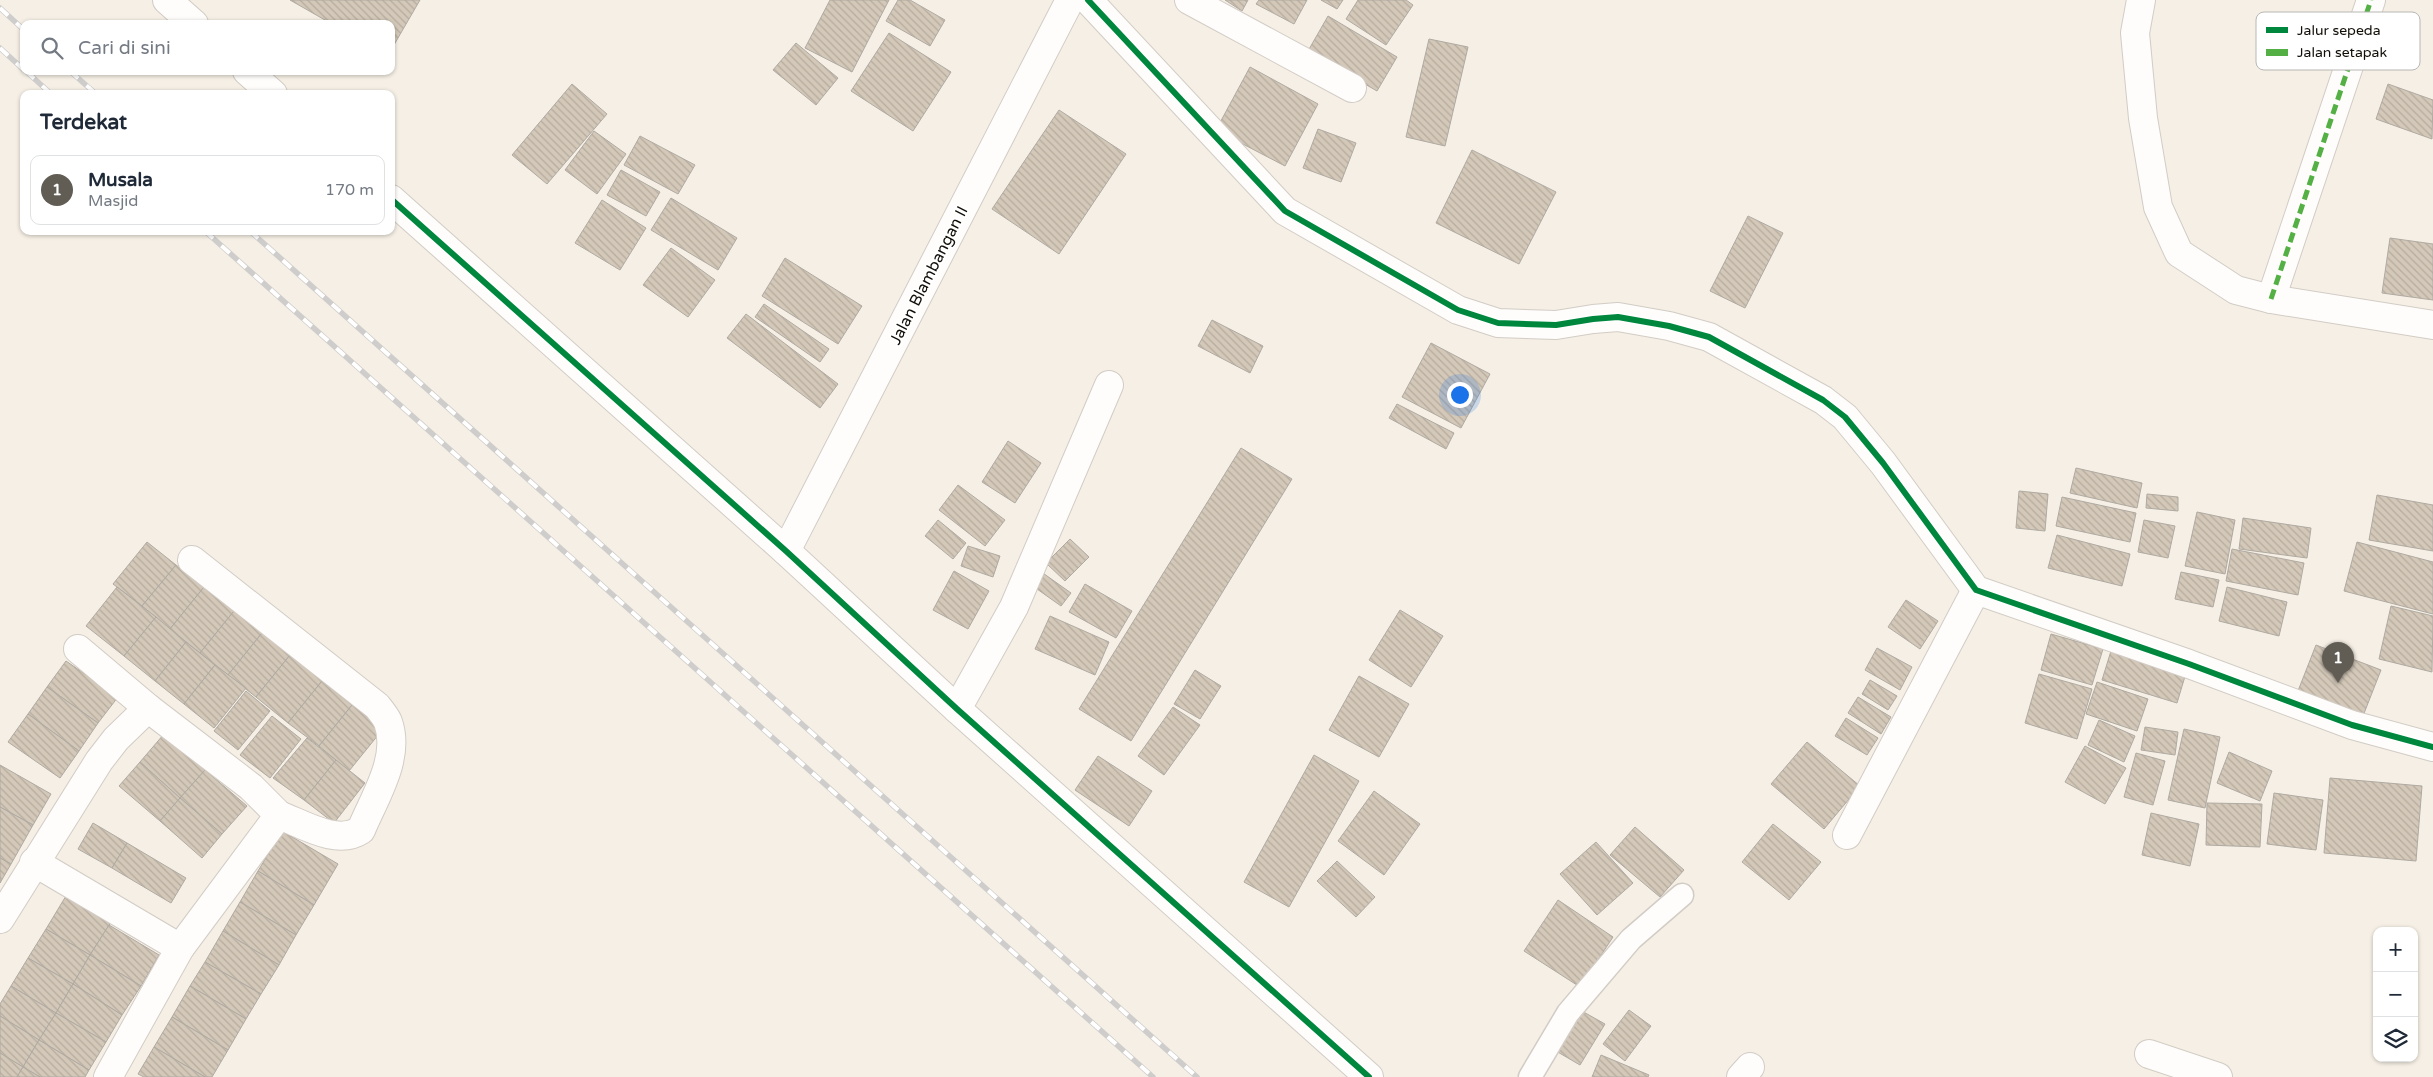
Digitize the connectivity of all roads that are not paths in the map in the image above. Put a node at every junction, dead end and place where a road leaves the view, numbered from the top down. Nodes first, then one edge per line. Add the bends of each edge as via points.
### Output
1 (1070, 0) edge
2 (1088, 0) edge
3 (1189, 0) edge
4 (2141, 0) edge
5 (2371, 0) edge
6 (2367, 12) edge
7 (2347, 70) edge
8 (252, 75) edge
9 (1352, 88) dead end
10 (269, 90) edge
11 (395, 203) edge
12 (2270, 299) junction
13 (2433, 325) edge
14 (1109, 385) dead end
15 (786, 551) junction
16 (192, 560) dead end
17 (1976, 590) junction
18 (78, 648) dead end
19 (148, 708) junction
20 (957, 709) junction
21 (2433, 747) edge
22 (279, 815) junction
23 (1847, 835) dead end
24 (34, 862) junction
25 (1682, 895) dead end
26 (0, 919) edge
27 (180, 948) junction
28 (2149, 1054) dead end
29 (108, 1077) edge
30 (1369, 1077) edge
31 (1530, 1077) edge
32 (2218, 1077) edge

1 - 15 street, Jalan Blambangan II
2 - 17 street via 1285,211 1458,310 1498,323 1556,325 1618,317 1669,326 1709,337 1823,400 1845,417 1883,463
3 - 9 street
4 - 12 street via 2135,33 2143,118 2158,207 2179,253 2236,290
5 - 6 street
7 - 12 street
8 - 10 street
11 - 15 street
12 - 13 street
14 - 20 street via 1014,607
15 - 20 street
16 - 22 street via 377,706 388,722 391,758 361,830 354,835 336,836
17 - 21 street via 2352,725
17 - 23 street
18 - 19 street
19 - 22 street via 251,788
19 - 24 street via 116,738
20 - 30 street
22 - 27 street
24 - 26 street
24 - 27 street
25 - 31 lane via 1631,939 1568,1013
27 - 29 street
28 - 32 street

